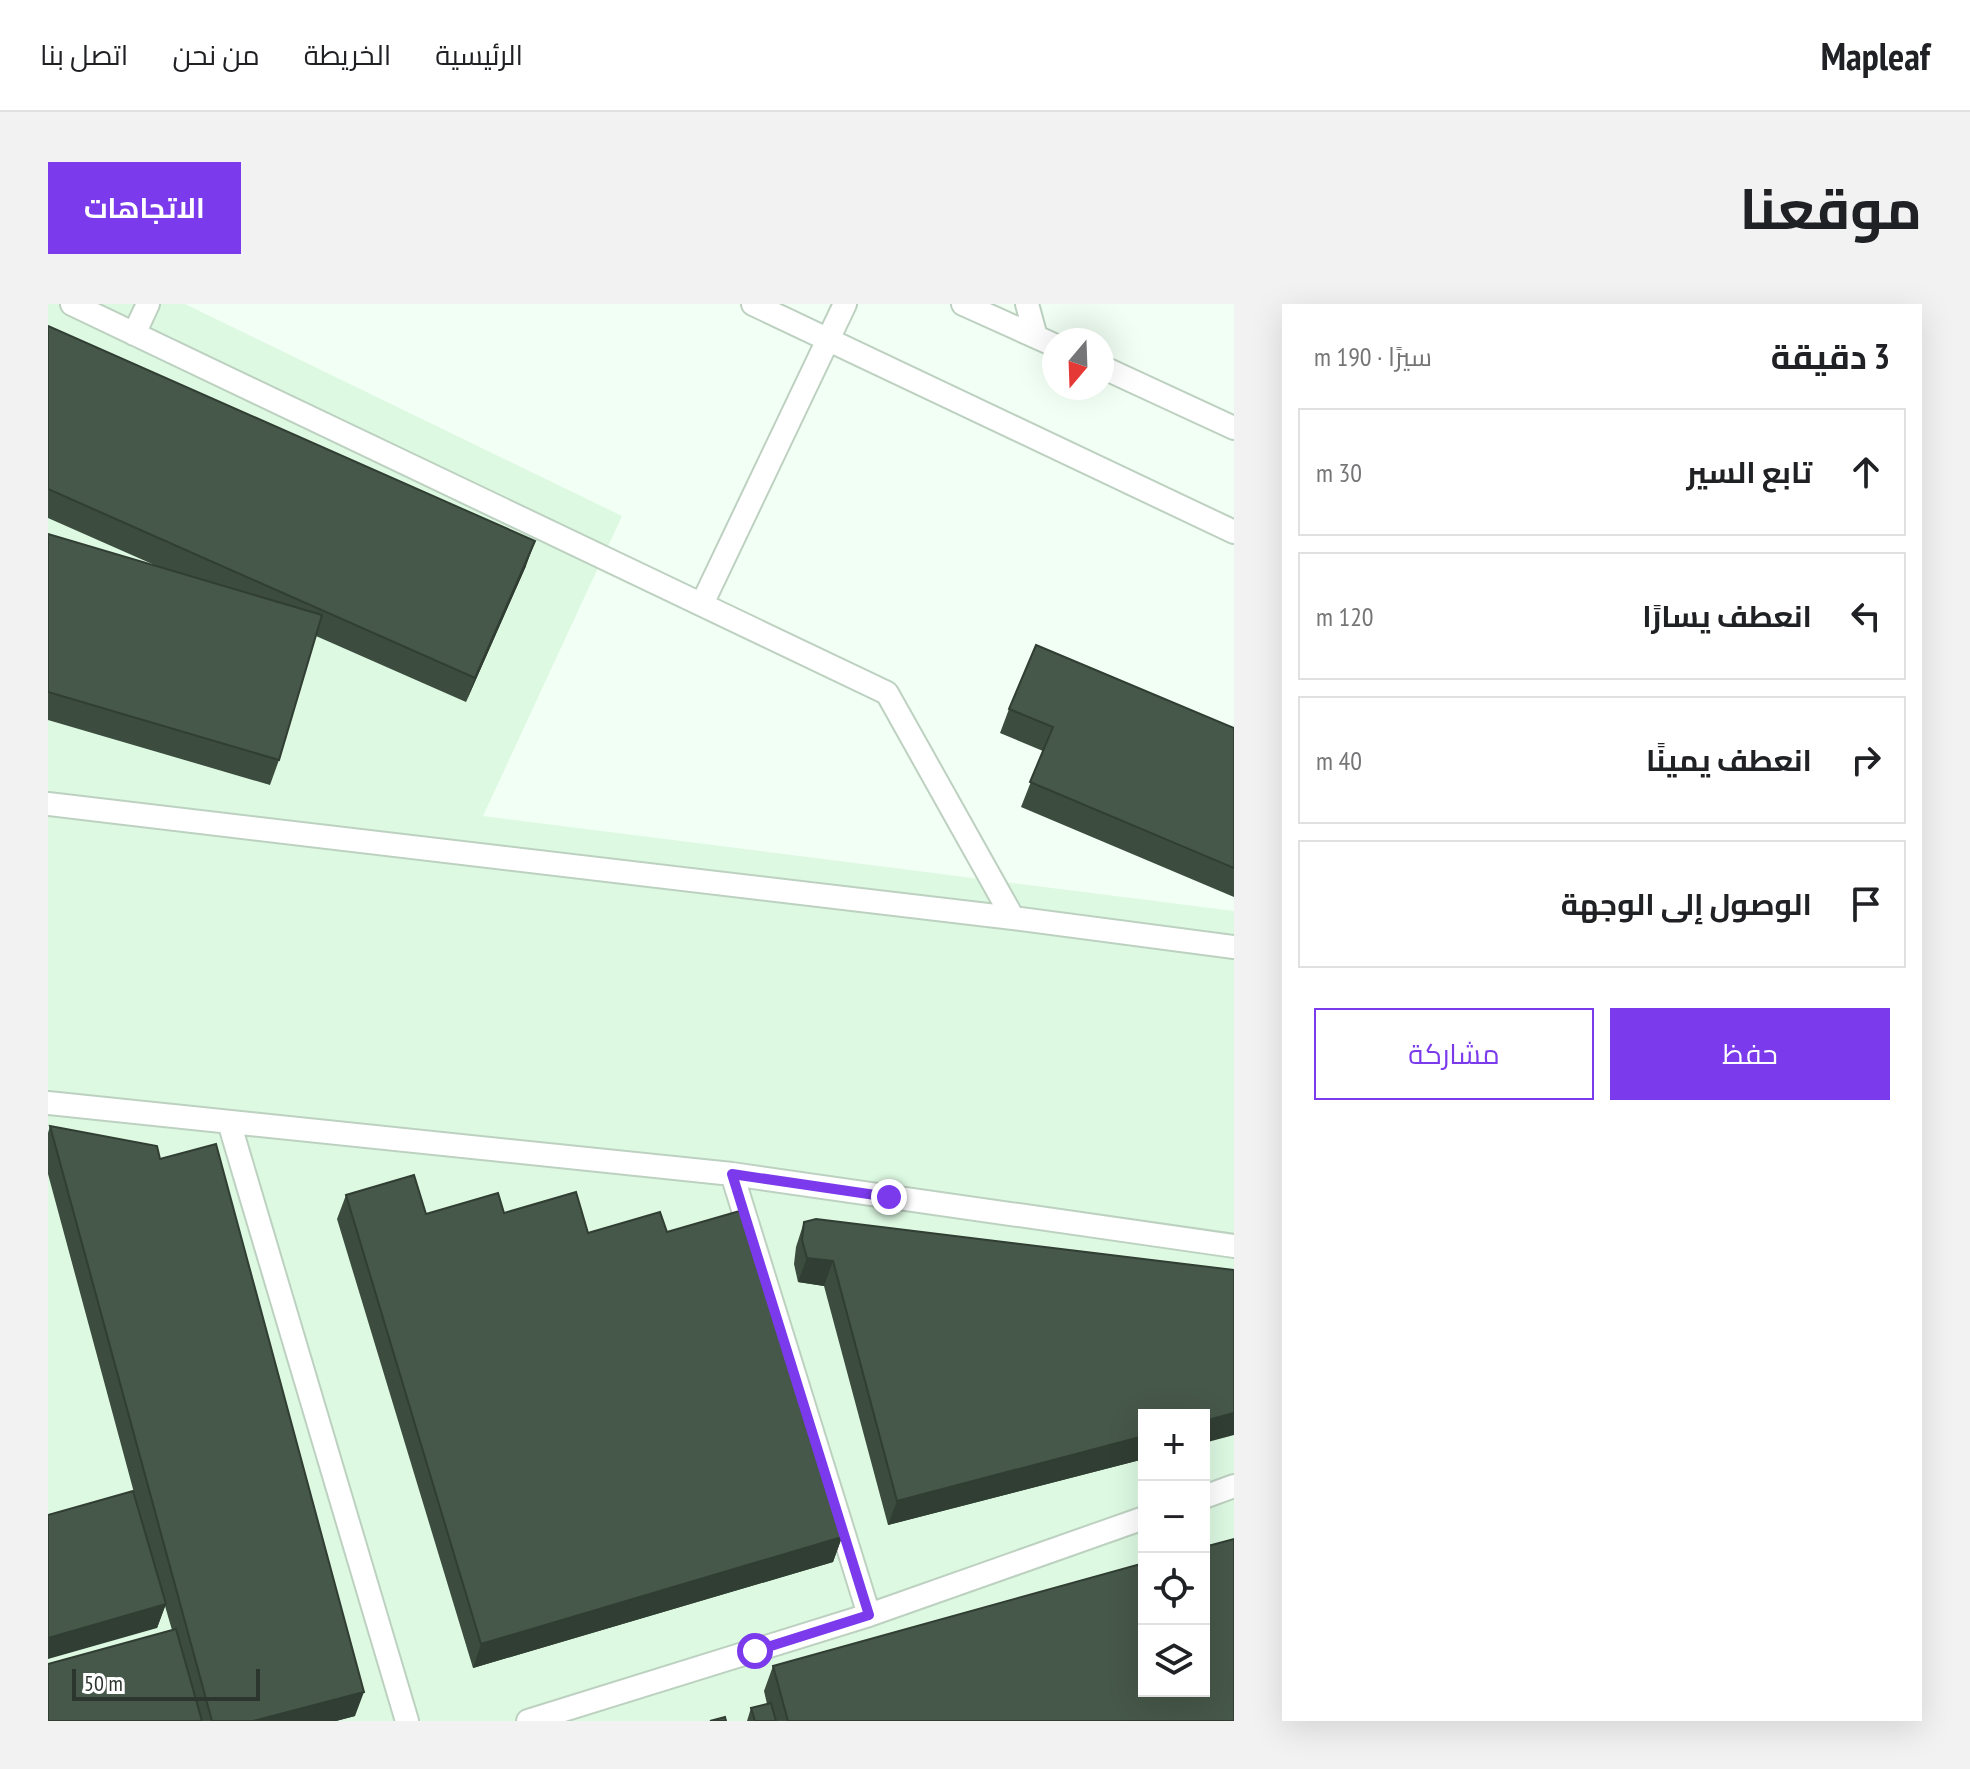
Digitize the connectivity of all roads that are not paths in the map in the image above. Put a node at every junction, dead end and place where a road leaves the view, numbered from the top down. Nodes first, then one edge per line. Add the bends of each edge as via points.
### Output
1 (72, 304) edge
2 (148, 304) edge
3 (753, 304) edge
4 (845, 304) edge
5 (963, 304) edge
6 (1027, 304) edge
7 (134, 334) junction
8 (1042, 335) edge
9 (830, 340) junction
10 (1042, 340) edge
11 (1114, 373) edge
12 (1234, 428) edge
13 (1234, 532) edge
14 (702, 604) junction
15 (48, 804) edge
16 (1013, 918) junction
17 (1234, 947) edge
18 (48, 1103) edge
19 (229, 1122) junction
20 (732, 1174) junction
21 (1234, 1246) edge
22 (1234, 1486) edge
23 (1210, 1495) edge
24 (1138, 1520) edge
25 (869, 1615) junction
26 (407, 1721) edge
27 (528, 1721) edge

1 - 7 street
2 - 7 street
3 - 9 street
4 - 9 street
5 - 10 street
6 - 8 street
7 - 14 street
9 - 13 street
9 - 14 street
11 - 12 street
14 - 16 street via 887,693
15 - 16 street
16 - 17 street
18 - 19 street
19 - 20 street
19 - 26 street
20 - 21 street
20 - 25 street
22 - 23 street
24 - 25 street
25 - 27 street

